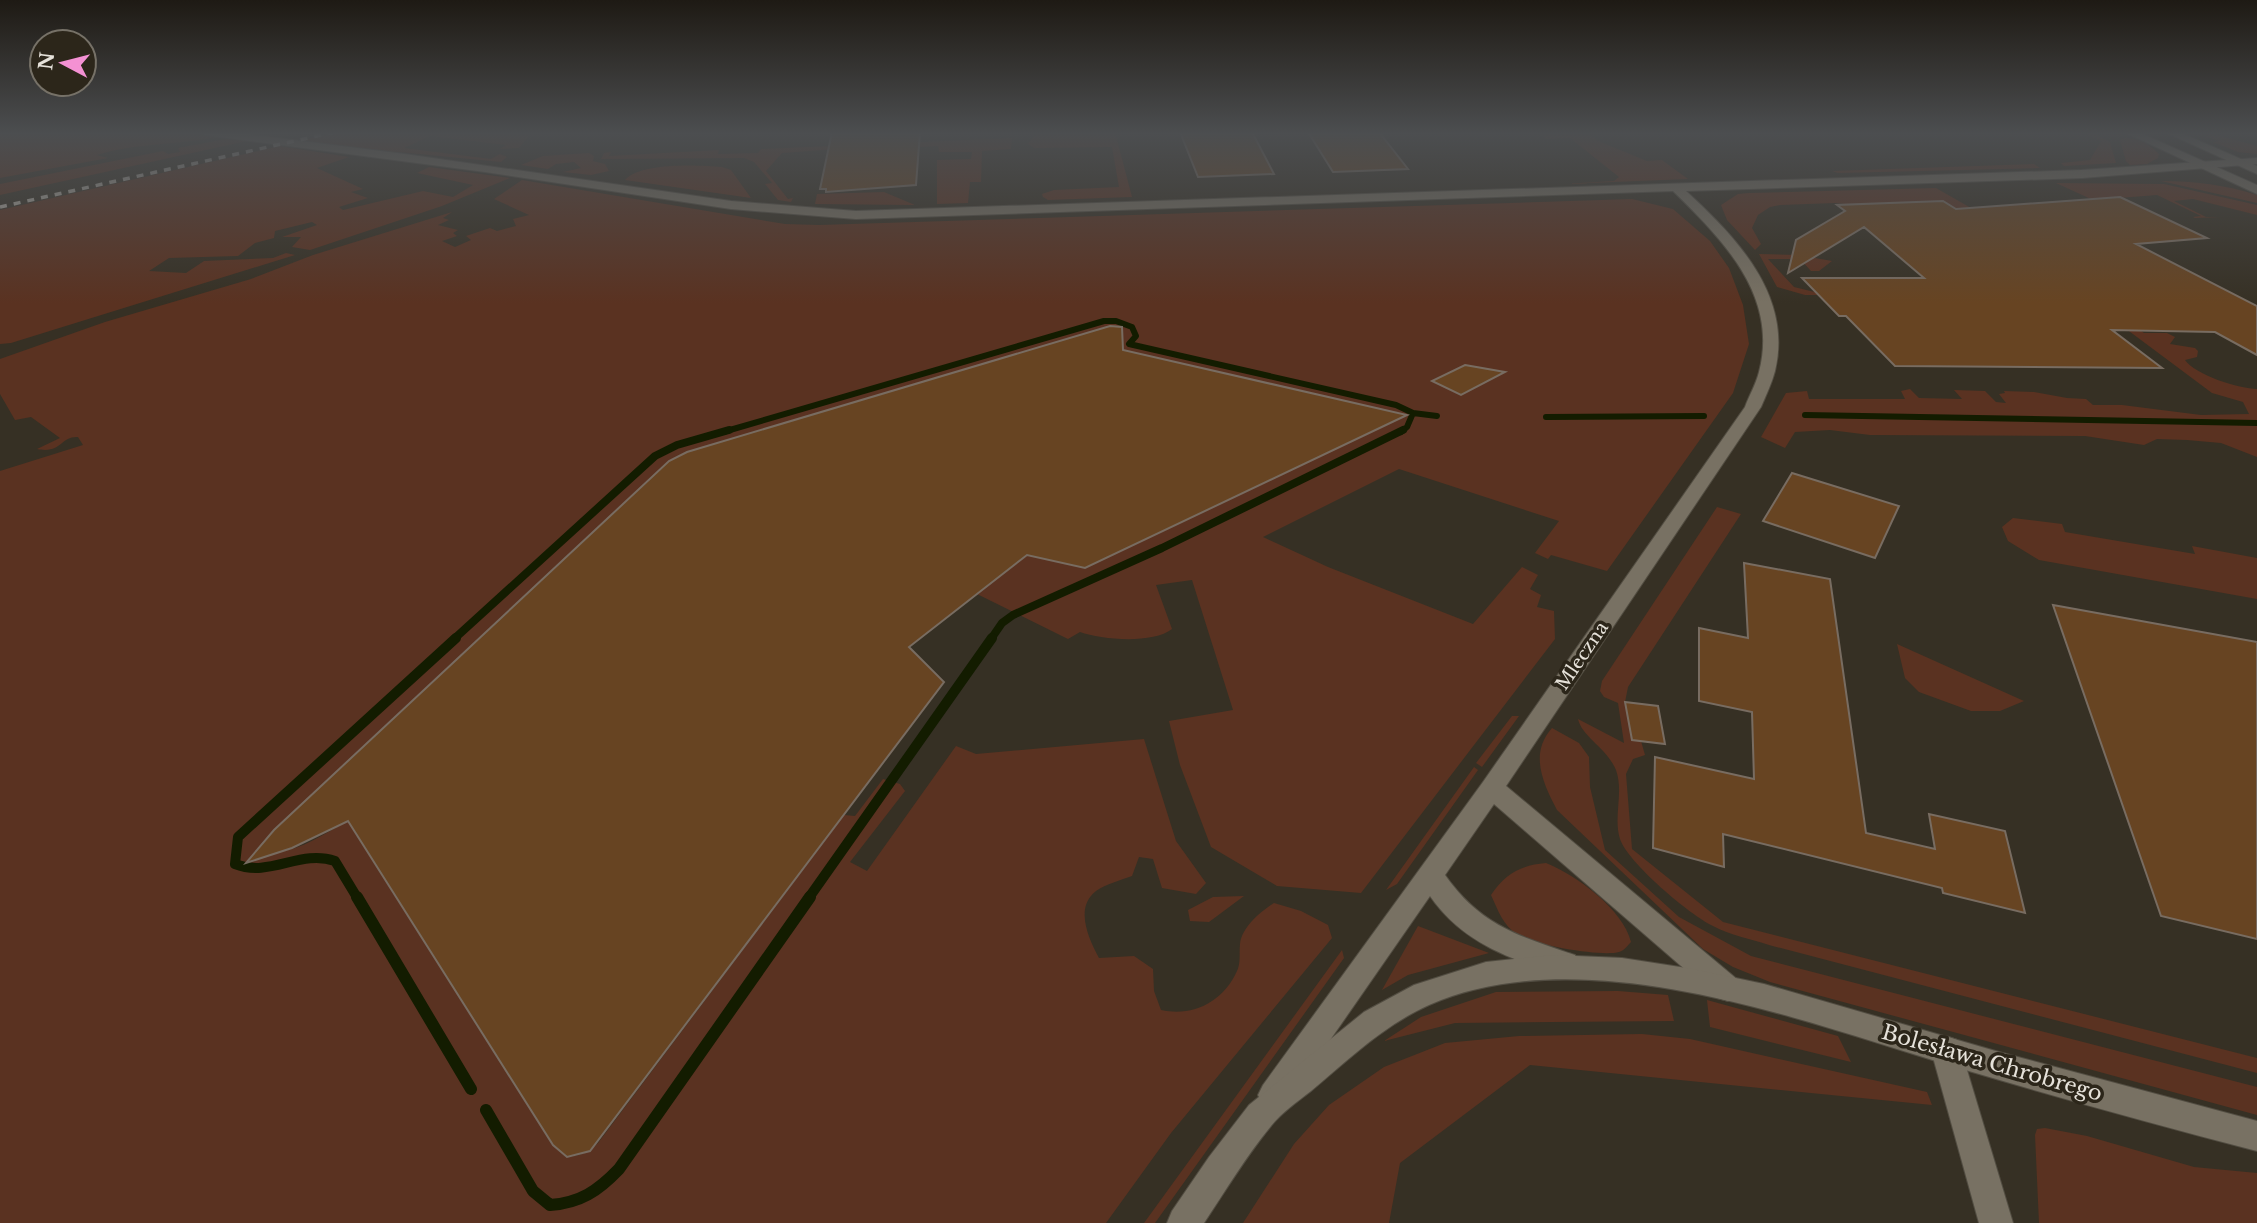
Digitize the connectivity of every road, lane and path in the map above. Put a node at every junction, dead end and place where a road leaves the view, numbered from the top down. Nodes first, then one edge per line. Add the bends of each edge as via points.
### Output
1 (624, 189) edge
2 (1614, 189) edge
3 (1677, 189) edge
4 (1492, 788) junction
5 (1429, 874) junction
6 (1583, 969) junction
7 (1728, 989) junction
8 (1945, 1050) junction
9 (1261, 1114) junction
10 (2257, 1136) edge
11 (1184, 1223) edge
12 (1996, 1223) edge

1 - 2 street via 807,214
3 - 4 street, Mleczna via 1733,244 1765,298 1772,362 1753,407
4 - 5 street, Mleczna
4 - 7 street, Bolesława Chrobrego
5 - 6 street, Bolesława Chrobrego via 1456,912 1475,928 1500,942
5 - 9 street, Mleczna
6 - 7 street, Bolesława Chrobrego via 1654,975
6 - 9 street, Bolesława Chrobrego via 1497,974 1424,994 1350,1038
7 - 8 street, Bolesława Chrobrego
8 - 10 street, Bolesława Chrobrego
8 - 12 street
9 - 11 street, Bolesława Chrobrego

